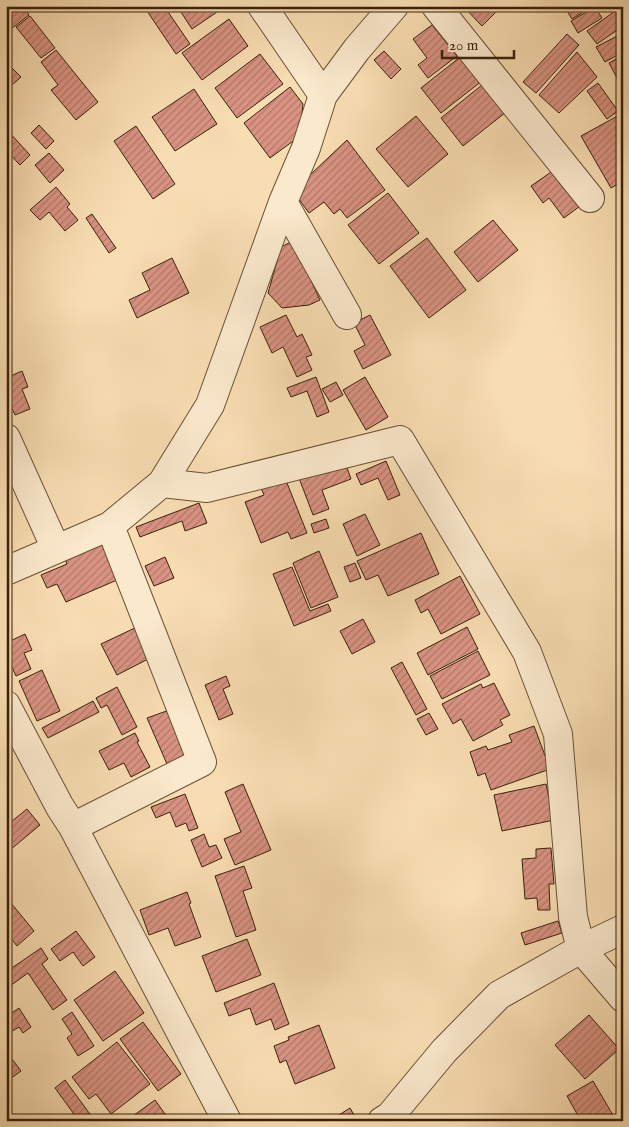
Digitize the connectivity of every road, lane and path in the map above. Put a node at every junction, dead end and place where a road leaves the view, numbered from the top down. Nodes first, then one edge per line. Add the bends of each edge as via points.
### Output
1 (262, 6) edge
2 (394, 6) edge
3 (436, 6) edge
4 (323, 95) junction
5 (590, 198) dead end
6 (284, 202) junction
7 (347, 315) dead end
8 (6, 438) edge
9 (162, 483) junction
10 (110, 526) junction
11 (56, 549) junction
12 (6, 571) edge
13 (6, 705) edge
14 (73, 827) junction
15 (623, 929) edge
16 (581, 949) junction
17 (623, 998) edge
18 (388, 1119) edge
19 (227, 1121) edge

1 - 4 street
2 - 4 street
3 - 5 street
4 - 6 street
6 - 7 street
6 - 9 street via 210,405
8 - 11 street
9 - 10 street
9 - 16 street via 207,488 400,440 527,652 558,734 573,917
10 - 11 street
10 - 14 street via 202,762
11 - 12 street
13 - 14 street
14 - 19 street
15 - 16 street
16 - 17 street
16 - 18 street via 499,995 444,1051

